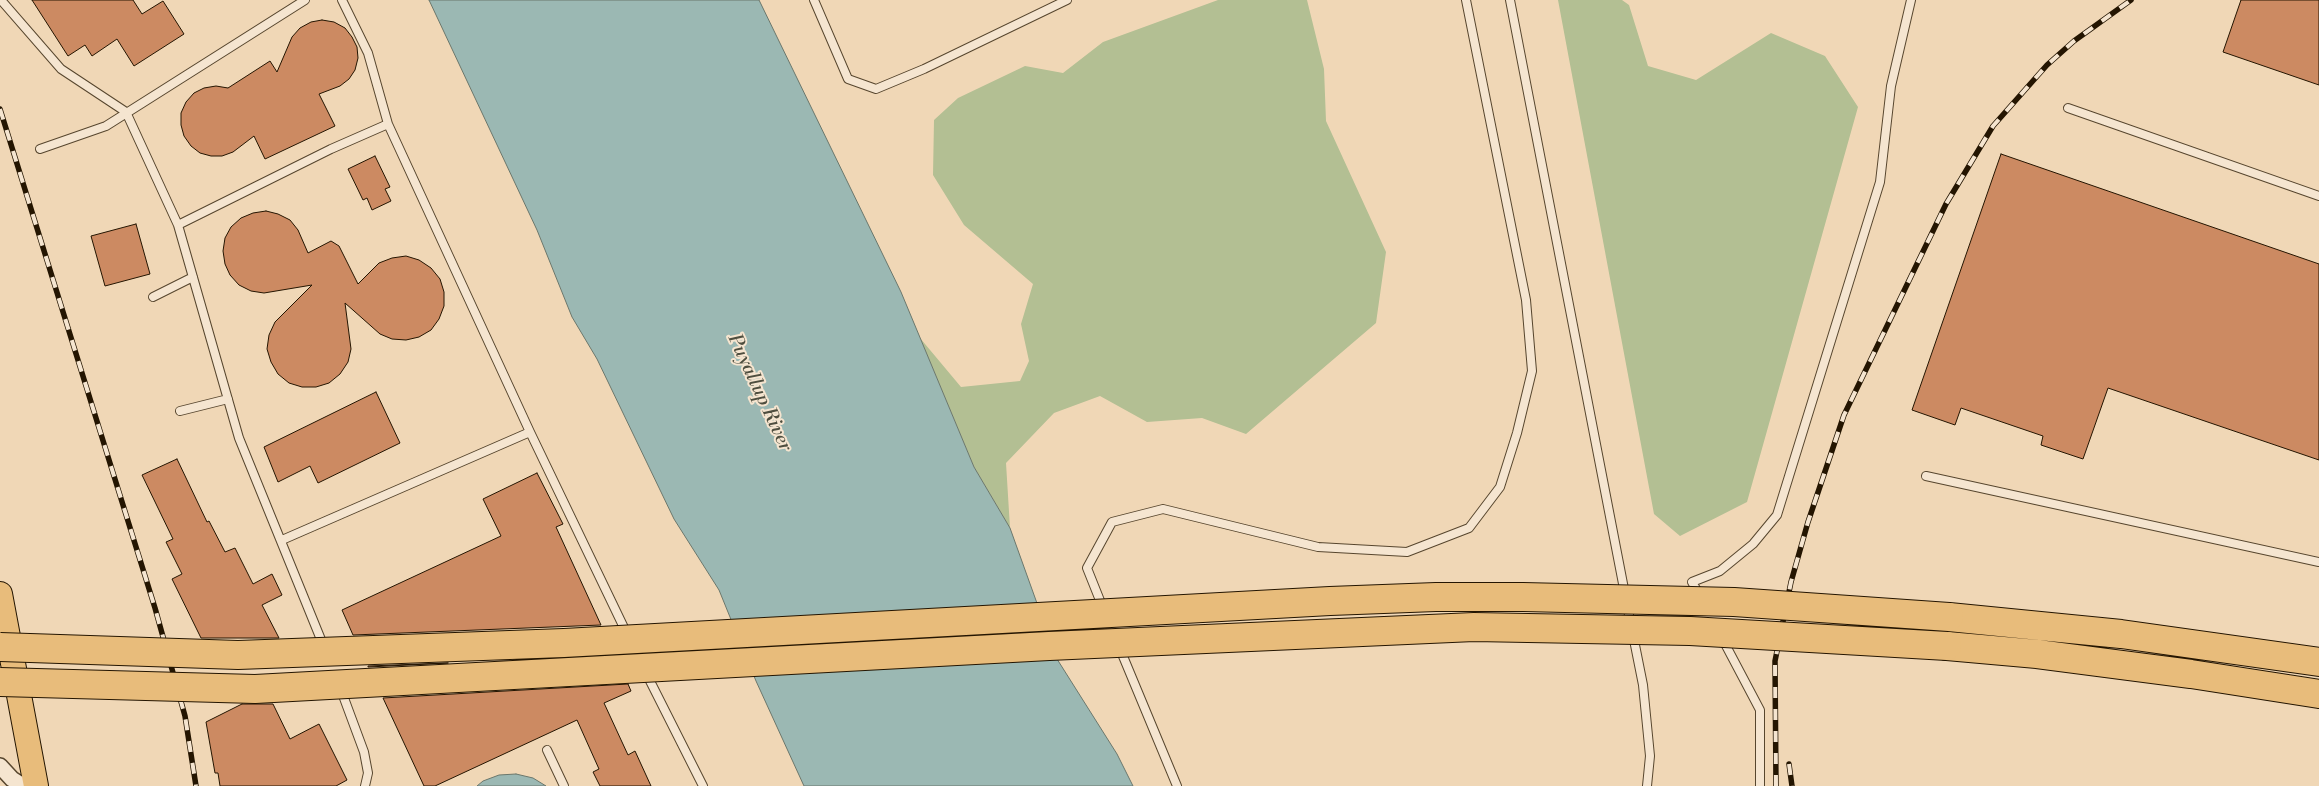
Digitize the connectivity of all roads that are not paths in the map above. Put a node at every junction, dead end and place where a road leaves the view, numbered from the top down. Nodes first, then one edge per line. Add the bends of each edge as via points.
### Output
1 (1, 0) edge
2 (305, 0) edge
3 (342, 0) edge
4 (814, 0) edge
5 (1067, 0) edge
6 (1466, 0) edge
7 (1510, 0) edge
8 (1911, 0) edge
9 (2068, 108) dead end
10 (126, 112) junction
11 (388, 124) junction
12 (40, 149) dead end
13 (2319, 196) edge
14 (178, 225) junction
15 (193, 277) junction
16 (153, 297) dead end
17 (228, 399) junction
18 (180, 412) dead end
19 (530, 432) junction
20 (1926, 476) dead end
21 (282, 540) junction
22 (2319, 562) edge
23 (0, 594) edge
24 (1706, 609) dead end
25 (1110, 623) dead end
26 (1716, 626) dead end
27 (1113, 632) dead end
28 (0, 647) edge
29 (636, 652) dead end
30 (330, 661) dead end
31 (640, 661) dead end
32 (2319, 662) edge
33 (337, 679) dead end
34 (0, 682) edge
35 (2319, 694) edge
36 (547, 750) dead end
37 (0, 766) edge
38 (1760, 767) junction
39 (23, 786) edge
40 (36, 786) edge
41 (365, 786) edge
42 (564, 786) edge
43 (703, 786) edge
44 (1177, 786) edge
45 (1647, 786) edge
46 (1755, 786) edge
47 (1760, 786) edge

1 - 10 lane via 61,69
2 - 10 lane
3 - 11 lane via 368,54
4 - 5 lane via 848,79 876,89
6 - 25 lane via 1526,300 1532,371 1500,487 1469,528 1407,552 1318,547 1163,509 1112,522 1087,568
7 - 45 lane via 1643,686 1650,756
8 - 24 lane via 1891,86 1880,182 1777,515 1753,544 1720,570 1692,582
9 - 13 lane
10 - 12 lane via 106,126
10 - 14 lane
11 - 14 lane via 331,148
11 - 19 lane
14 - 15 lane
15 - 16 lane
15 - 17 lane
17 - 18 lane
17 - 21 lane via 239,438
19 - 21 lane
19 - 29 lane
20 - 22 lane
21 - 30 lane
23 - 40 main road, bridge
26 - 38 lane via 1760,710
27 - 44 lane
28 - 32 highway, bridge via 238,655 564,643 1310,602 1532,597 1734,602 1949,617 2121,634
31 - 43 lane
33 - 41 lane via 364,752 368,773
34 - 35 highway, bridge via 255,689 1039,646 1474,627 1690,631 1947,646 2037,654
36 - 42 lane
37 - 39 street
38 - 46 lane
38 - 47 lane

